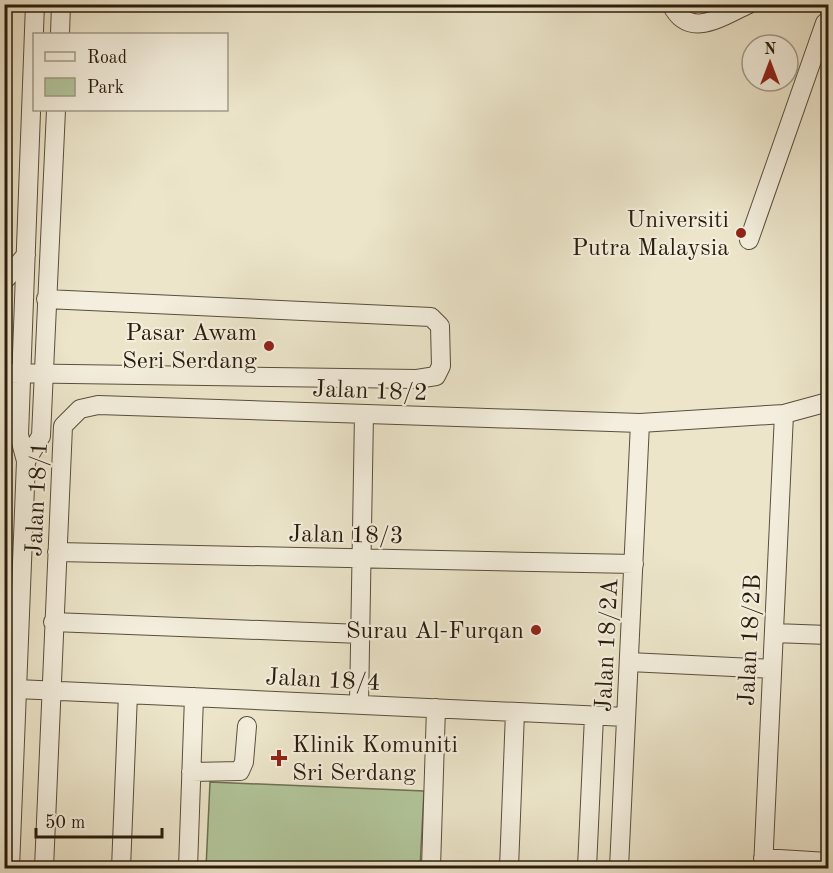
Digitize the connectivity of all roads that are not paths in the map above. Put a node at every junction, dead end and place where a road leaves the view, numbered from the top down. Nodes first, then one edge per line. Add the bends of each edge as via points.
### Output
1 (34, 4) edge
2 (61, 4) edge
3 (671, 4) edge
4 (749, 4) edge
5 (828, 21) edge
6 (33, 33) edge
7 (60, 33) edge
8 (33, 35) edge
9 (56, 111) edge
10 (749, 240) dead end
11 (26, 255) junction
12 (4, 281) edge
13 (46, 298) junction
14 (14, 342) edge
15 (45, 343) junction
16 (13, 373) edge
17 (44, 374) junction
18 (828, 402) edge
19 (98, 405) joint
20 (364, 414) junction
21 (784, 414) junction
22 (4, 419) edge
23 (640, 423) junction
24 (19, 435) junction
25 (26, 461) junction
26 (57, 552) junction
27 (363, 559) junction
28 (634, 564) junction
29 (53, 622) junction
30 (361, 633) junction
31 (774, 633) junction
32 (828, 635) edge
33 (11, 661) edge
34 (629, 662) junction
35 (772, 669) junction
36 (17, 689) junction
37 (50, 690) junction
38 (128, 694) junction
39 (194, 697) junction
40 (359, 705) junction
41 (436, 708) junction
42 (515, 712) junction
43 (594, 716) junction
44 (626, 717) junction
45 (248, 726) dead end
46 (191, 772) junction
47 (828, 862) edge
48 (763, 863) edge
49 (10, 868) edge
50 (44, 868) edge
51 (121, 868) edge
52 (188, 868) edge
53 (431, 868) edge
54 (509, 868) edge
55 (587, 868) edge
56 (619, 868) edge

1 - 6 street
2 - 7 street
3 - 4 street via 686,23 705,24
5 - 10 street
8 - 11 street
9 - 13 street
11 - 12 street
11 - 14 street
13 - 15 street
13 - 17 street via 431,317 440,326 441,366 436,376 417,380
14 - 15 street
14 - 16 street
15 - 17 street
16 - 17 street
16 - 24 street
17 - 25 street via 41,435
18 - 21 street, Jalan 18/2
19 - 20 street, Jalan 18/2
19 - 26 street, Jalan 18/1 via 80,409 63,426
20 - 23 street, Jalan 18/2
20 - 27 street
21 - 23 street, Jalan 18/2
21 - 31 street, Jalan 18/2B
22 - 24 street
23 - 28 street, Jalan 18/2A
24 - 25 street
25 - 33 street
26 - 27 street, Jalan 18/3
26 - 29 street, Jalan 18/1
27 - 28 street, Jalan 18/3
27 - 30 street
28 - 34 street, Jalan 18/2A
29 - 30 street
29 - 37 street, Jalan 18/1
30 - 40 street
31 - 32 street
31 - 35 street, Jalan 18/2B
33 - 36 street
34 - 35 street
34 - 44 street, Jalan 18/2A
35 - 48 street, Jalan 18/2B
36 - 37 street, Jalan 18/4
36 - 49 street
37 - 38 street, Jalan 18/4
37 - 50 street, Jalan 18/1
38 - 39 street, Jalan 18/4
38 - 51 street
39 - 40 street, Jalan 18/4
39 - 46 street
40 - 41 street, Jalan 18/4
41 - 42 street, Jalan 18/4
41 - 53 street
42 - 43 street, Jalan 18/4
42 - 54 street
43 - 44 street, Jalan 18/4
43 - 55 street
44 - 56 street, Jalan 18/2A
45 - 46 street via 240,771
46 - 52 street
47 - 48 street

